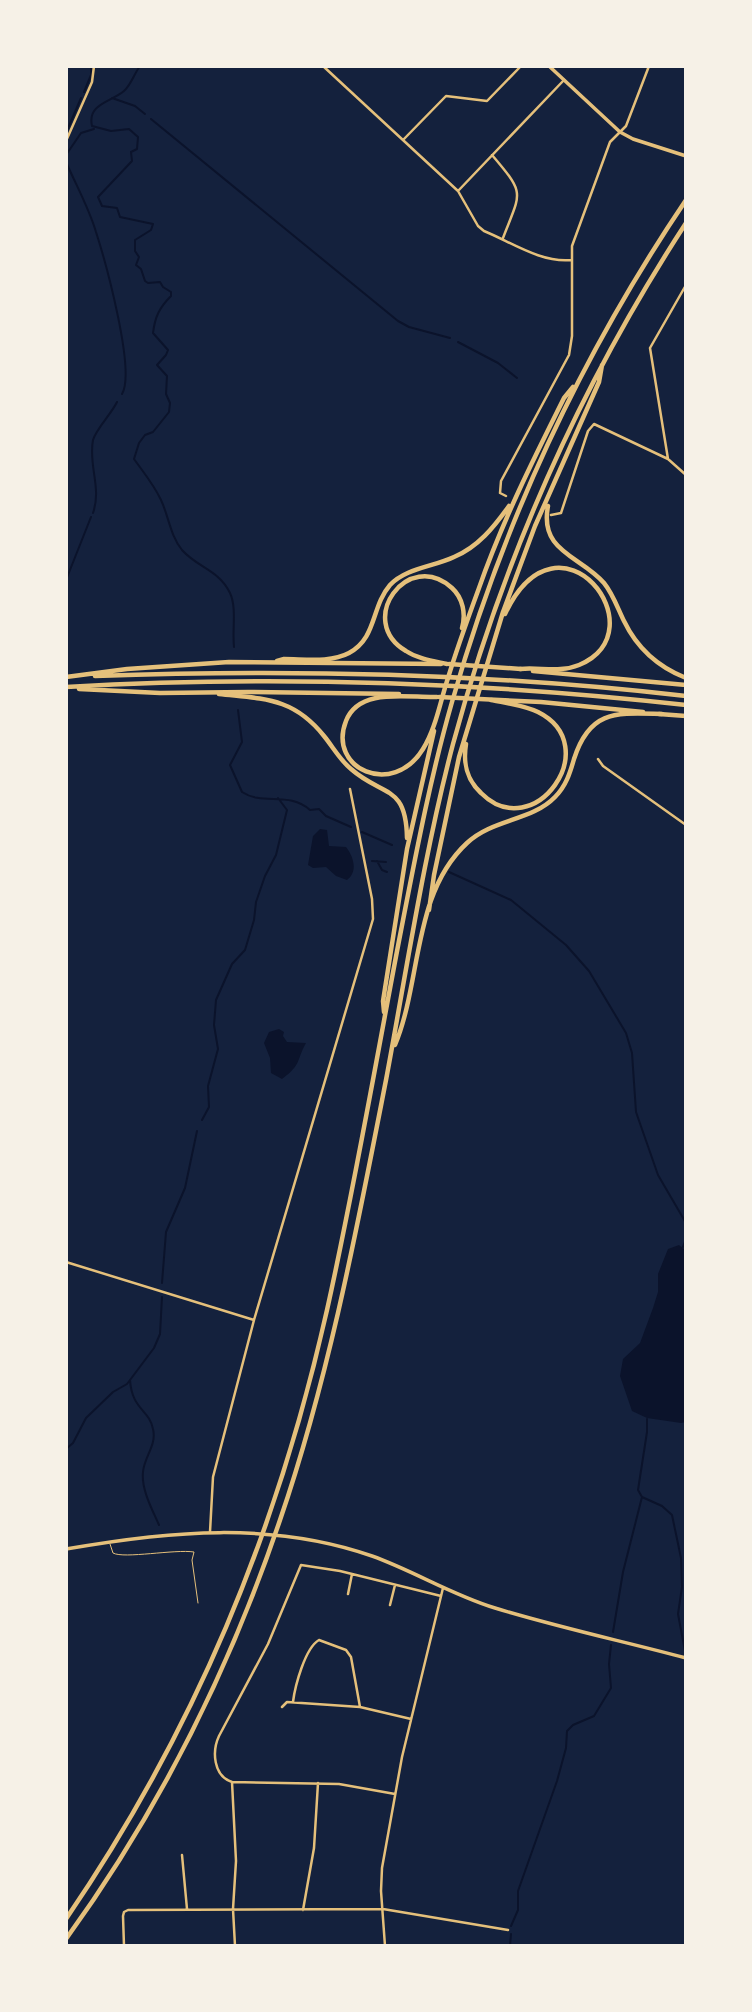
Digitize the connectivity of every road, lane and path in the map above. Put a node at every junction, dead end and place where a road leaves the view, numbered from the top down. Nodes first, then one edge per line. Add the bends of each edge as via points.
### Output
1 (94, 66) edge
2 (323, 66) edge
3 (521, 66) edge
4 (549, 66) edge
5 (649, 66) edge
6 (564, 80) junction
7 (620, 132) junction
8 (403, 140) junction
9 (66, 141) edge
10 (492, 155) junction
11 (685, 156) edge
12 (458, 191) junction
13 (685, 200) edge
14 (685, 223) edge
15 (502, 239) junction
16 (570, 260) junction
17 (685, 285) edge
18 (603, 361) junction
19 (576, 384) junction
20 (668, 459) junction
21 (685, 475) edge
22 (556, 482) junction
23 (517, 494) junction
24 (506, 496) dead end
25 (551, 515) dead end
26 (501, 621) junction
27 (457, 649) junction
28 (276, 661) junction
29 (447, 664) junction
30 (520, 668) junction
31 (66, 677) edge
32 (685, 678) edge
33 (685, 685) edge
34 (67, 687) edge
35 (219, 694) junction
36 (685, 696) edge
37 (437, 697) junction
38 (491, 700) junction
39 (685, 705) edge
40 (662, 714) junction
41 (685, 716) edge
42 (436, 717) junction
43 (468, 726) junction
44 (598, 759) dead end
45 (350, 789) dead end
46 (685, 825) edge
47 (407, 849) junction
48 (429, 910) junction
49 (384, 1020) junction
50 (390, 1055) junction
51 (66, 1262) edge
52 (254, 1320) junction
53 (209, 1532) junction
54 (109, 1542) junction
55 (66, 1549) edge
56 (352, 1574) junction
57 (395, 1585) junction
58 (444, 1587) junction
59 (348, 1594) dead end
60 (441, 1596) junction
61 (198, 1603) dead end
62 (390, 1605) dead end
63 (685, 1658) edge
64 (293, 1702) junction
65 (282, 1707) dead end
66 (360, 1707) junction
67 (411, 1719) junction
68 (232, 1782) junction
69 (318, 1783) junction
70 (395, 1794) junction
71 (182, 1855) dead end
72 (187, 1909) junction
73 (233, 1909) junction
74 (383, 1909) junction
75 (303, 1910) junction
76 (66, 1919) edge
77 (508, 1930) dead end
78 (66, 1939) edge
79 (124, 1945) edge
80 (235, 1945) edge
81 (385, 1945) edge

1 - 9 street via 92,82
2 - 8 street
3 - 8 street via 486,101 446,96
4 - 6 street
5 - 7 street
6 - 7 street
6 - 10 street
7 - 11 street
7 - 16 street via 609,145
8 - 12 street
10 - 12 street
10 - 15 street via 512,177 518,192
12 - 15 street via 478,226
13 - 19 highway
14 - 18 highway
15 - 16 street via 553,260
16 - 24 street via 572,345 501,481 500,494
17 - 20 street via 650,348
18 - 22 highway via 599,382
18 - 50 highway via 528,520 478,661 439,801
19 - 23 highway via 564,398
19 - 49 highway via 522,500 464,661 427,798
20 - 21 street
20 - 25 street via 591,425 561,513
22 - 26 highway
22 - 32 highway via 546,515 555,543 605,584 632,636 648,655
23 - 27 highway
23 - 28 highway via 498,522 474,545 389,586 371,630 359,646 335,658
26 - 30 highway via 524,583 554,569 585,576 607,604 607,634 591,658 564,669
26 - 43 highway
27 - 29 highway via 464,613 456,592 433,578 402,583 387,603 389,634 405,651
27 - 42 highway
28 - 29 highway
28 - 31 highway
29 - 30 highway
30 - 33 highway
31 - 36 highway via 200,672 443,676
34 - 35 highway
34 - 39 highway via 199,681 441,685
35 - 37 highway via 332,692
35 - 47 highway via 267,699 310,721 349,768 398,800 406,819
37 - 38 highway
37 - 42 highway via 377,697 361,702 347,718 344,746 352,761 366,772 397,773 422,750
38 - 40 highway
38 - 43 highway via 535,710 557,729 565,746 565,764 551,791 520,807 486,798 471,782 465,765
40 - 41 highway
40 - 48 highway via 616,714 592,725 580,741 561,790 541,808 470,840 443,872
42 - 47 highway
43 - 48 highway
44 - 46 street
45 - 52 street via 373,919
47 - 49 highway via 383,1001
48 - 50 highway
49 - 76 highway via 326,1314 267,1526 187,1715 121,1835
50 - 78 highway via 335,1328 269,1552 230,1650 183,1748 130,1842
51 - 52 street
52 - 53 street via 215,1467
53 - 54 street
53 - 58 street via 246,1532 330,1544 372,1556
54 - 55 street
54 - 61 lane via 116,1556 194,1552
56 - 57 street
56 - 59 street
56 - 68 street via 301,1565 268,1644 215,1742 217,1767 225,1780
57 - 60 street
57 - 62 street
58 - 60 street
58 - 63 street via 494,1608
60 - 67 street
64 - 65 street
64 - 66 street
64 - 66 street via 312,1644 319,1640 346,1650 351,1657
66 - 67 street
67 - 70 street
68 - 69 street
68 - 73 street
69 - 70 street
69 - 75 street via 314,1848
70 - 74 street via 380,1880
71 - 72 street
72 - 73 street
72 - 79 street via 124,1912
73 - 75 street
73 - 80 street
74 - 75 street
74 - 77 street
74 - 81 street

